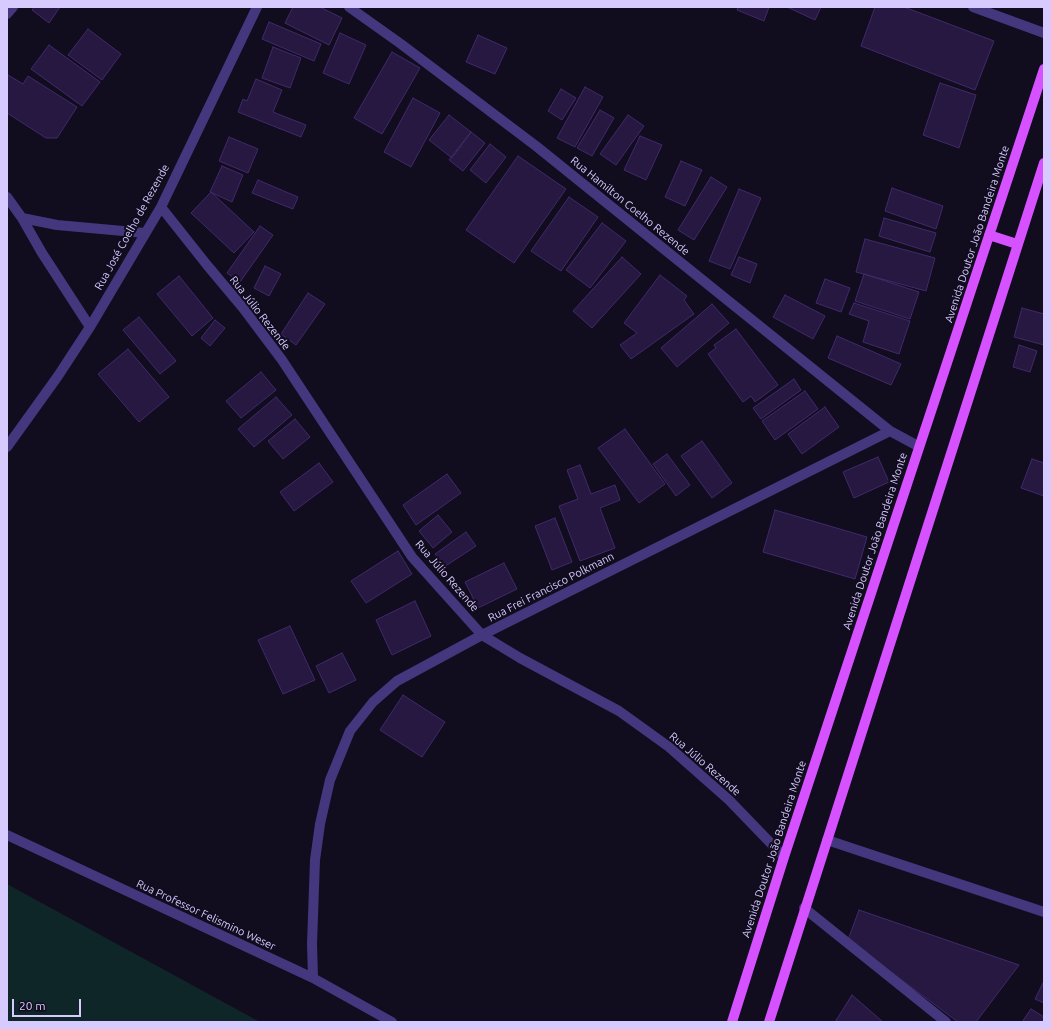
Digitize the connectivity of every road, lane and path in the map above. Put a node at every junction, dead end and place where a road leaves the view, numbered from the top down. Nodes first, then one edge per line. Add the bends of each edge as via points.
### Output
1 (13, 7) edge
2 (257, 7) edge
3 (349, 7) edge
4 (973, 7) edge
5 (7, 14) edge
6 (1044, 33) edge
7 (1044, 69) edge
8 (1044, 163) edge
9 (7, 197) edge
10 (161, 207) junction
11 (22, 218) junction
12 (145, 233) junction
13 (989, 235) junction
14 (1017, 244) junction
15 (90, 327) junction
16 (890, 431) junction
17 (918, 446) junction
18 (7, 447) edge
19 (482, 635) junction
20 (7, 835) edge
21 (826, 840) junction
22 (784, 857) junction
23 (804, 908) junction
24 (1044, 912) edge
25 (313, 978) junction
26 (392, 1022) edge
27 (732, 1022) edge
28 (768, 1022) edge
29 (946, 1022) edge

1 - 5 street
2 - 10 street, Rua José Coelho de Rezende
3 - 16 street, Rua Hamilton Coelho Rezende via 536,146
4 - 6 street
7 - 13 main road, Avenida Doutor João Bandeira Monte
8 - 14 main road
9 - 11 street
10 - 12 street, Rua José Coelho de Rezende
10 - 19 street, Rua Júlio Rezende via 282,360 412,557
11 - 12 street
11 - 15 street
12 - 15 street, Rua José Coelho de Rezende
13 - 14 main road
13 - 17 main road, Avenida Doutor João Bandeira Monte
14 - 21 main road
15 - 18 street, Rua José Coelho de Rezende
16 - 17 street
16 - 19 street, Rua Frei Francisco Polkmann
17 - 22 main road, Avenida Doutor João Bandeira Monte
19 - 22 street, Rua Júlio Rezende via 619,711 669,747 734,805
19 - 25 street, Rua Frei Francisco Polkmann via 397,681 373,702 350,731 330,780 320,824 313,901
20 - 25 street, Rua Professor Felismino Weser
21 - 23 main road
21 - 24 street
22 - 27 main road, Avenida Doutor João Bandeira Monte
23 - 28 main road
23 - 29 street
25 - 26 street, Rua Professor Felismino Weser

